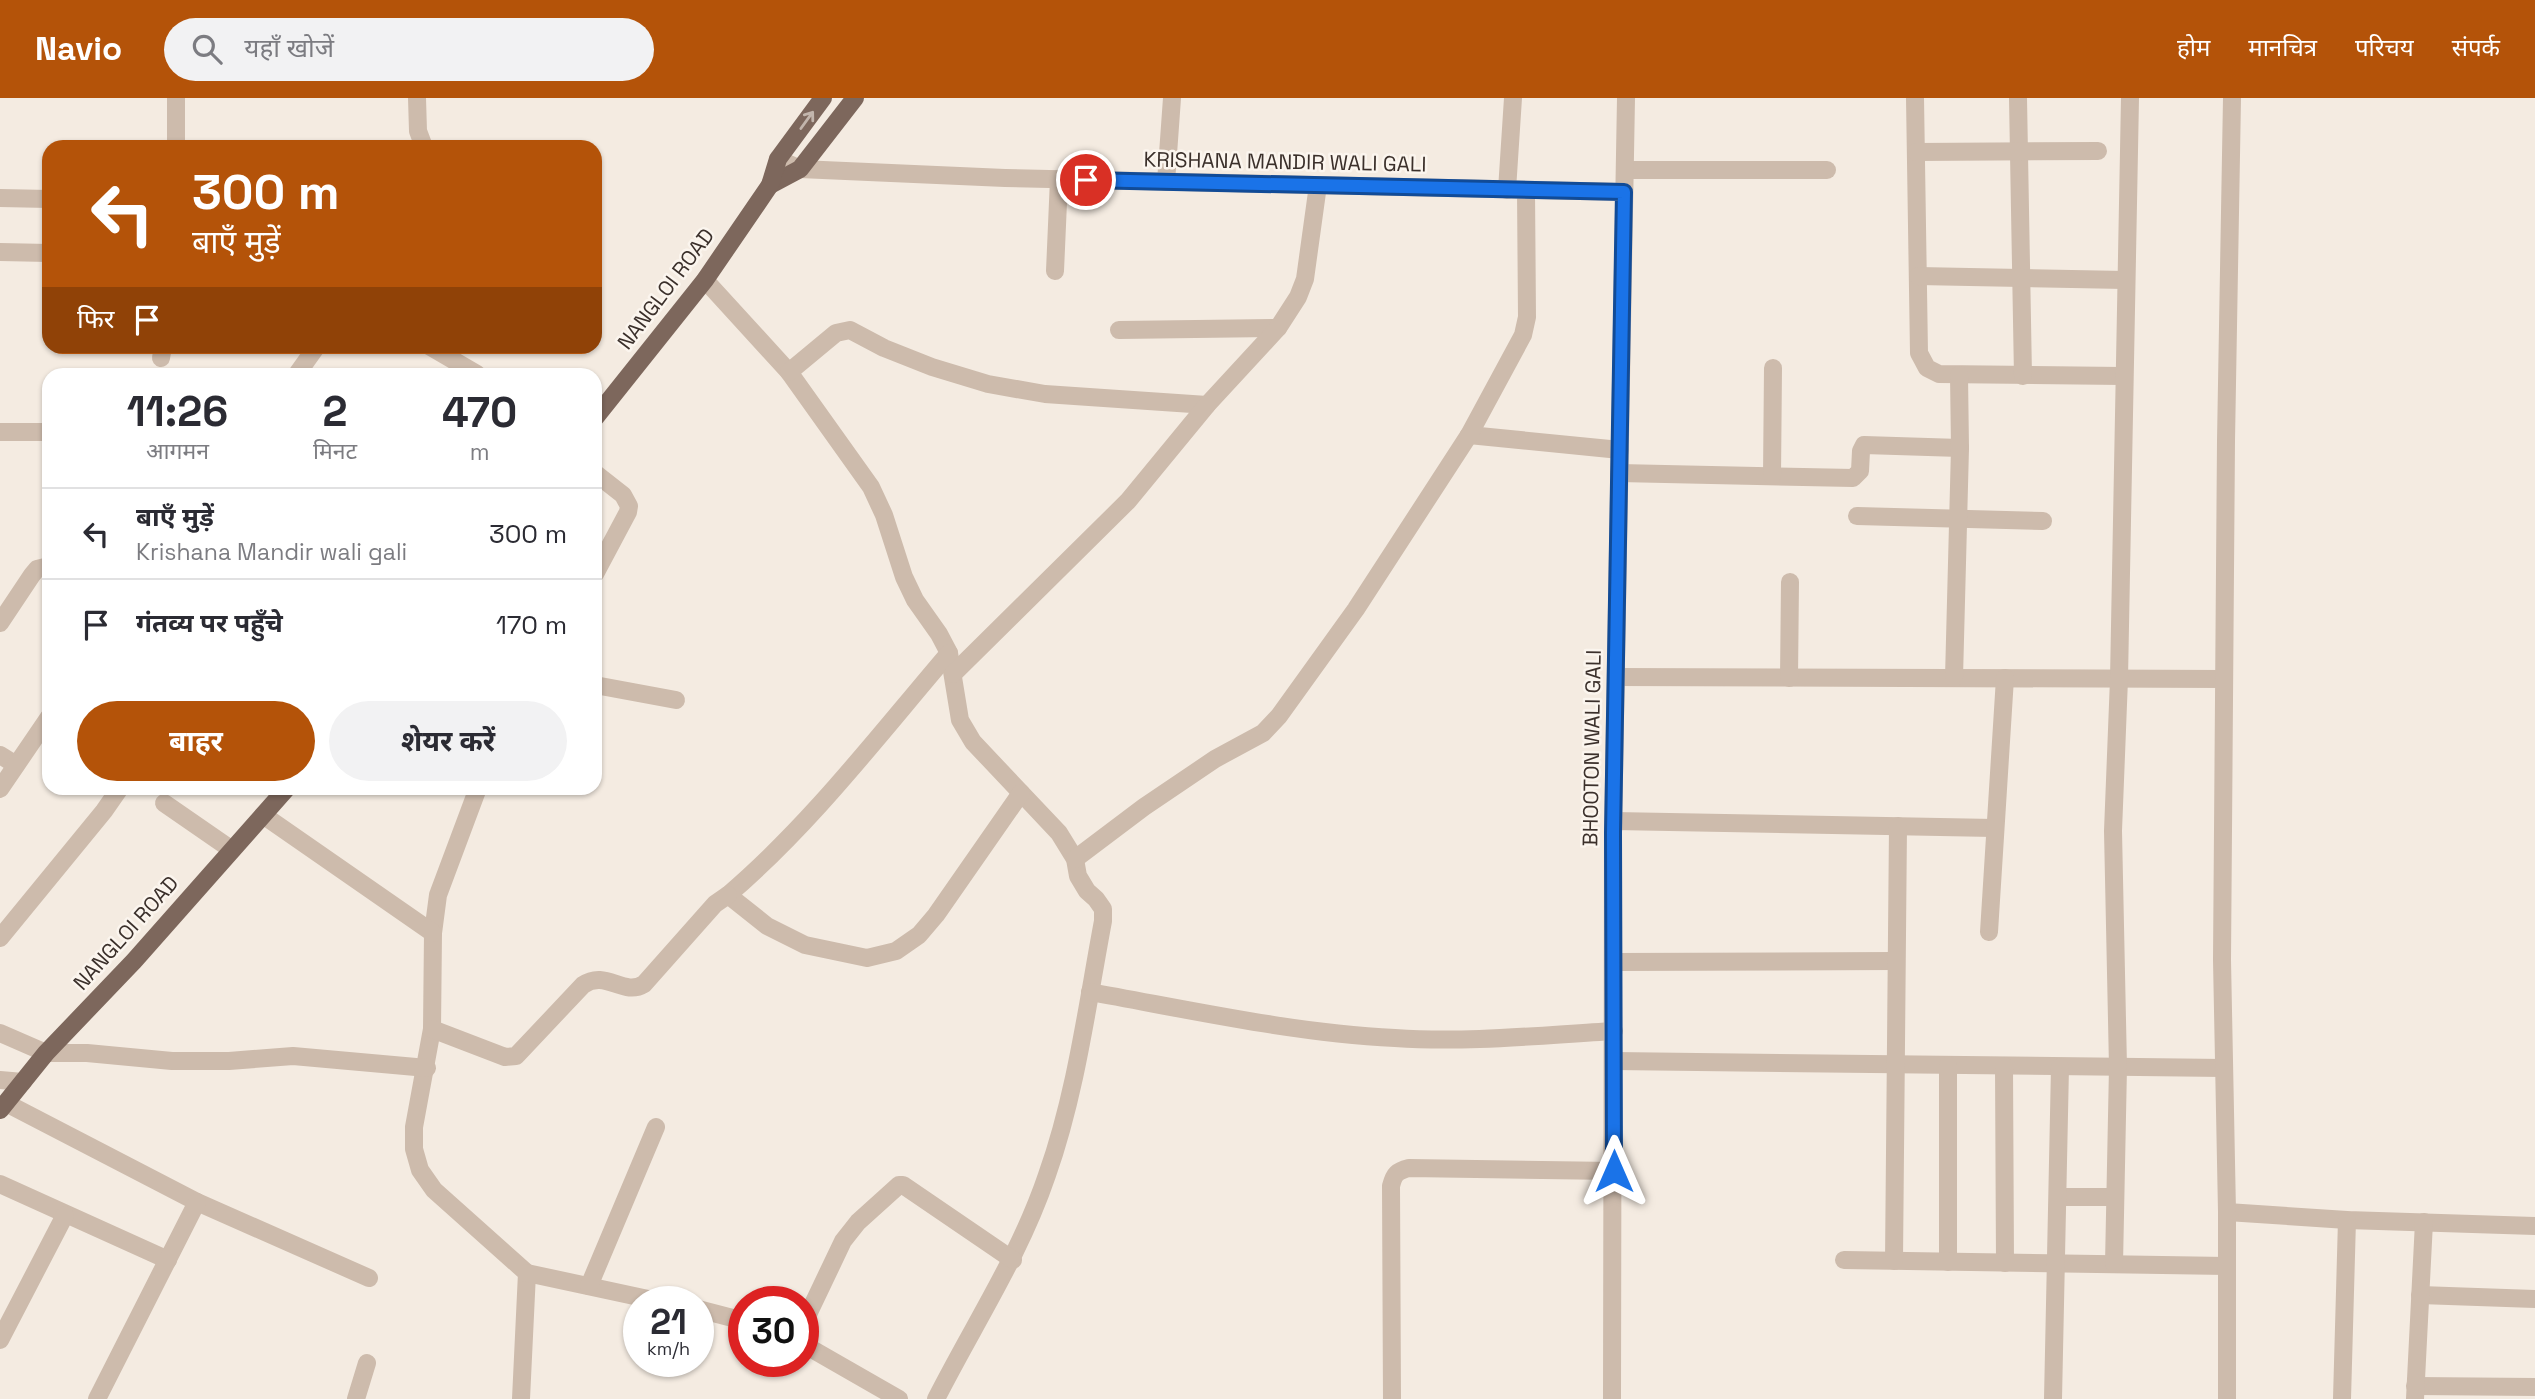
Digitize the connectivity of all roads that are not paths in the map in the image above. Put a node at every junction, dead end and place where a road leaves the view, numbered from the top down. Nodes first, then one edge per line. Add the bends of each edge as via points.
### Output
1 (176, 98) edge
2 (416, 98) edge
3 (823, 98) edge
4 (855, 98) edge
5 (1172, 98) edge
6 (1513, 98) edge
7 (1626, 98) edge
8 (1916, 98) edge
9 (2018, 98) edge
10 (2130, 98) edge
11 (2231, 98) edge
12 (176, 140) edge
13 (421, 140) edge
14 (2019, 150) junction
15 (2098, 151) dead end
16 (1916, 152) junction
17 (778, 159) junction
18 (800, 169) junction
19 (1625, 170) junction
20 (1826, 170) dead end
21 (1059, 179) junction
22 (1166, 182) junction
23 (770, 185) junction
24 (1318, 185) junction
25 (1507, 190) junction
26 (1526, 191) junction
27 (1624, 192) junction
28 (0, 198) edge
29 (42, 199) edge
30 (0, 252) edge
31 (42, 253) edge
32 (1055, 271) dead end
33 (1918, 276) junction
34 (2021, 278) junction
35 (705, 280) junction
36 (2125, 280) junction
37 (1278, 328) junction
38 (1119, 330) dead end
39 (443, 354) edge
40 (467, 368) edge
41 (1773, 368) dead end
42 (789, 372) junction
43 (1959, 375) junction
44 (2023, 376) junction
45 (2123, 376) junction
46 (1207, 405) junction
47 (602, 409) edge
48 (0, 432) edge
49 (42, 432) edge
50 (1469, 435) junction
51 (1960, 448) junction
52 (1620, 450) junction
53 (1619, 472) junction
54 (1772, 477) junction
55 (602, 478) edge
56 (1857, 516) dead end
57 (1958, 518) junction
58 (2042, 520) dead end
59 (602, 560) edge
60 (42, 568) edge
61 (1790, 582) dead end
62 (0, 623) edge
63 (949, 653) junction
64 (953, 674) junction
65 (1616, 677) junction
66 (1789, 678) junction
67 (1954, 678) junction
68 (2005, 678) junction
69 (2119, 679) junction
70 (2224, 679) junction
71 (602, 686) edge
72 (676, 700) dead end
73 (42, 727) edge
74 (0, 755) edge
75 (16, 765) junction
76 (0, 789) edge
77 (1021, 793) junction
78 (115, 795) edge
79 (281, 795) edge
80 (475, 795) edge
81 (164, 803) dead end
82 (263, 815) junction
83 (1614, 821) junction
84 (1898, 826) junction
85 (1994, 828) junction
86 (232, 850) junction
87 (1075, 859) junction
88 (728, 895) junction
89 (1989, 932) dead end
90 (433, 933) junction
91 (0, 937) edge
92 (1895, 961) junction
93 (1614, 962) junction
94 (1090, 992) junction
95 (432, 1029) junction
96 (1614, 1031) junction
97 (0, 1033) edge
98 (46, 1053) junction
99 (1614, 1060) junction
100 (1894, 1065) junction
101 (1948, 1065) junction
102 (2004, 1066) junction
103 (2060, 1067) junction
104 (2118, 1067) junction
105 (427, 1068) junction
106 (2224, 1068) junction
107 (0, 1080) edge
108 (23, 1082) junction
109 (3, 1106) edge
110 (656, 1128) dead end
111 (1614, 1171) junction
112 (0, 1184) edge
113 (2058, 1197) junction
114 (2115, 1197) junction
115 (197, 1202) junction
116 (2227, 1212) junction
117 (65, 1215) junction
118 (2347, 1220) junction
119 (2424, 1222) junction
120 (2535, 1226) edge
121 (168, 1260) junction
122 (1013, 1260) junction
123 (1844, 1260) dead end
124 (1894, 1261) junction
125 (1948, 1262) junction
126 (2005, 1263) junction
127 (2057, 1264) junction
128 (2114, 1264) junction
129 (2227, 1266) junction
130 (527, 1273) junction
131 (369, 1278) dead end
132 (589, 1286) junction
133 (819, 1292) edge
134 (623, 1293) edge
135 (2420, 1295) junction
136 (2535, 1299) edge
137 (0, 1340) edge
138 (819, 1353) edge
139 (367, 1363) dead end
140 (2535, 1387) edge
141 (2415, 1392) edge
142 (97, 1399) edge
143 (356, 1399) edge
144 (521, 1399) edge
145 (899, 1399) edge
146 (936, 1399) edge
147 (1392, 1399) edge
148 (1612, 1399) edge
149 (2053, 1399) edge
150 (2227, 1399) edge
151 (2342, 1399) edge

1 - 12 street
2 - 13 street
17 -> 3 main road
4 - 18 main road
5 - 22 street
6 - 25 street
7 - 19 street, BHOOTON WALI GALI
8 - 16 street
9 - 14 street
10 - 36 street
11 - 70 street
14 - 15 street
14 - 16 street
14 - 34 street
16 - 33 street
17 - 18 street, KRISHANA MANDIR WALI GALI
17 - 23 main road
18 - 21 street, KRISHANA MANDIR WALI GALI
18 - 23 main road
19 - 20 street
19 - 27 street, BHOOTON WALI GALI
21 - 22 street, KRISHANA MANDIR WALI GALI
21 - 32 street
22 - 24 street, KRISHANA MANDIR WALI GALI
23 - 35 main road, NANGLOI ROAD
24 - 25 street, KRISHANA MANDIR WALI GALI
24 - 37 street via 1306,279
25 - 26 street, KRISHANA MANDIR WALI GALI
26 - 27 street, KRISHANA MANDIR WALI GALI
26 - 50 street via 1527,317 1523,335
27 - 52 street, BHOOTON WALI GALI
28 - 29 street
30 - 31 street
33 - 34 street
33 - 43 street via 1922,361 1939,374
34 - 36 street
34 - 44 street
35 - 42 street
35 - 47 main road, NANGLOI ROAD
36 - 45 street
37 - 38 street
37 - 46 street
39 - 40 street
41 - 54 street
42 - 46 street via 836,333 850,330 932,367 988,384 1045,394
42 - 63 street via 871,486 904,577
43 - 44 street
43 - 51 street
44 - 45 street
45 - 69 street
46 - 64 street via 1128,501
48 - 49 street
50 - 52 street
50 - 87 street via 1356,609 1264,733 1215,759
51 - 54 street via 1869,444 1862,448 1856,478
51 - 57 street
52 - 53 street, BHOOTON WALI GALI
53 - 54 street
53 - 65 street, BHOOTON WALI GALI
55 - 59 street via 629,506
56 - 57 street
57 - 58 street
57 - 67 street
60 - 62 street via 32,575
61 - 66 street
63 - 64 street
63 - 88 street via 811,815
64 - 77 street via 960,720 973,742
65 - 66 street
65 - 83 street, BHOOTON WALI GALI
66 - 67 street
67 - 68 street
68 - 69 street
68 - 85 street
69 - 70 street
69 - 104 street via 2113,831
70 - 106 street
71 - 72 street
73 - 75 street
74 - 75 street
75 - 76 street
77 - 87 street via 1059,833
77 - 88 street via 936,915 896,951 867,958 805,945 767,926
78 - 91 street
79 - 82 main road, NANGLOI ROAD
80 - 90 street via 438,895
81 - 86 street
82 - 86 main road, NANGLOI ROAD
82 - 90 street
83 - 84 street
83 - 93 street, BHOOTON WALI GALI
84 - 85 street
84 - 92 street
85 - 89 street
86 - 98 main road, NANGLOI ROAD
87 - 94 street via 1078,876 1103,909
88 - 95 street via 644,984 630,988 591,979 516,1056 505,1057
90 - 95 street
92 - 93 street
92 - 100 street
93 - 96 street, BHOOTON WALI GALI
94 - 96 street via 1312,1031 1397,1039
94 - 122 street via 1069,1106 1047,1177
95 - 105 street
96 - 99 street, BHOOTON WALI GALI
97 - 98 street
98 - 105 street via 172,1061 293,1056
98 - 108 main road, NANGLOI ROAD
99 - 100 street
99 - 111 street, BHOOTON WALI GALI
100 - 101 street
100 - 124 street
101 - 102 street
101 - 125 street
102 - 103 street
102 - 126 street
103 - 104 street
103 - 113 street
104 - 106 street
104 - 114 street
105 - 130 street via 414,1128 420,1170 434,1190
106 - 116 street
107 - 108 street
108 - 109 main road, NANGLOI ROAD
109 - 115 street
110 - 132 street
111 - 147 street via 1398,1170 1391,1186
111 - 148 street, BHOOTON WALI GALI
112 - 117 street
113 - 114 street
113 - 127 street
114 - 128 street
115 - 121 street
115 - 131 street
116 - 118 street
116 - 129 street
117 - 121 street
117 - 137 street
118 - 119 street
118 - 151 street
119 - 120 street
119 - 135 street
121 - 142 street
122 - 133 street via 899,1185 858,1222
122 - 146 street
123 - 124 street
124 - 125 street
125 - 126 street
126 - 127 street
127 - 128 street
127 - 149 street
128 - 129 street
129 - 150 street
130 - 132 street
130 - 144 street
132 - 134 street
135 - 136 street
135 - 141 street
138 - 145 street
139 - 143 street
140 - 141 street

